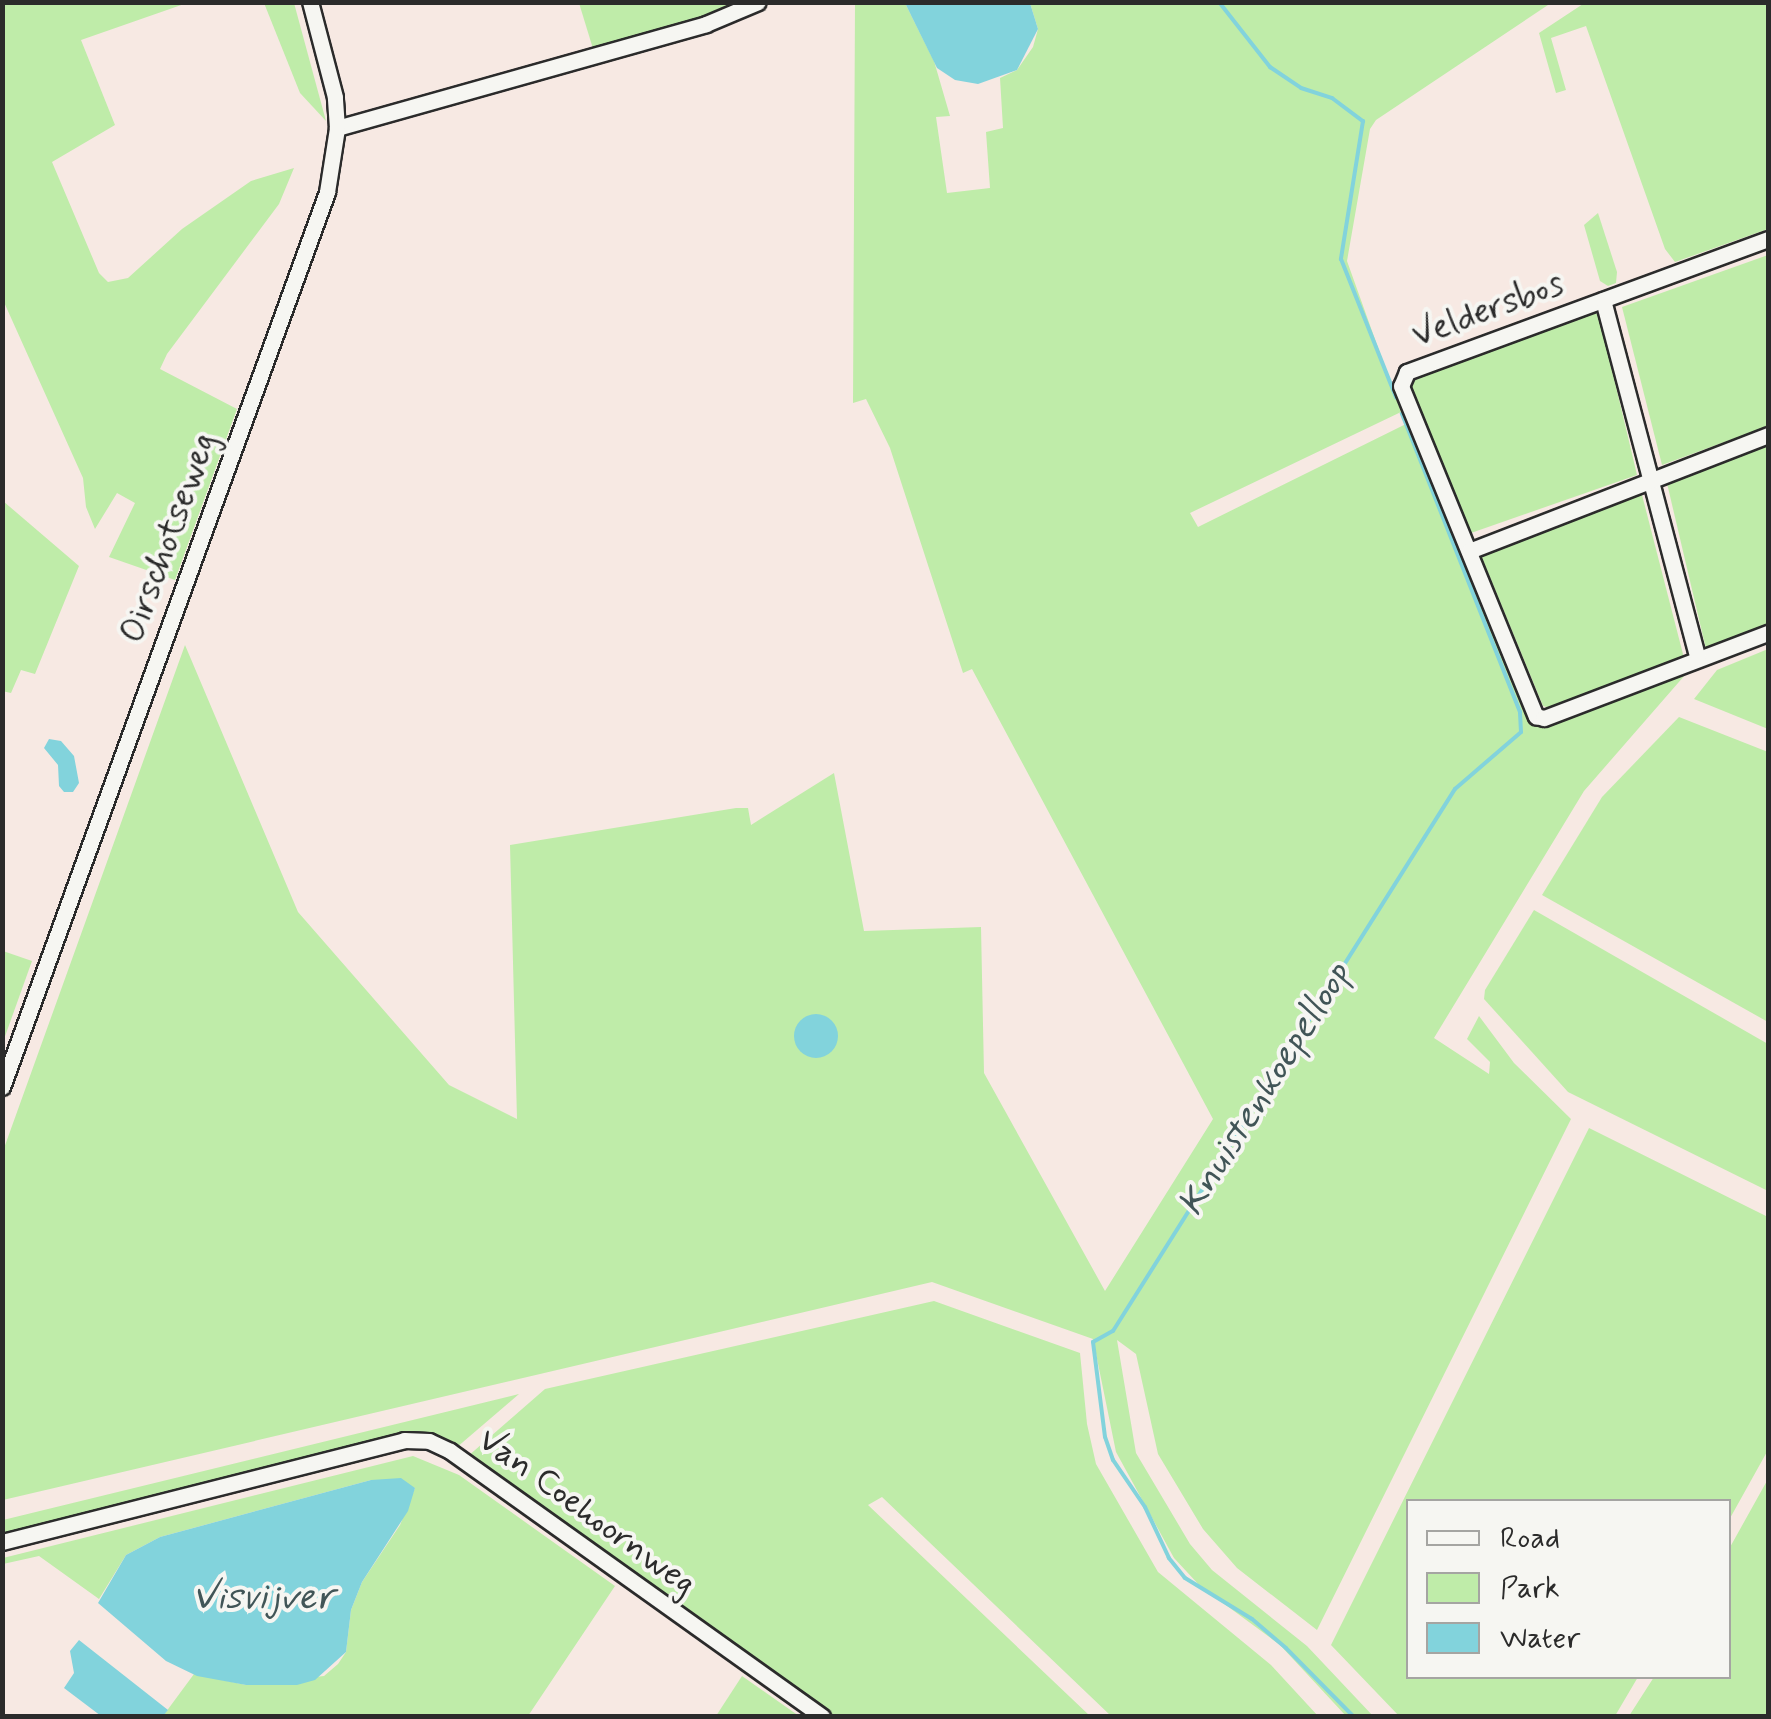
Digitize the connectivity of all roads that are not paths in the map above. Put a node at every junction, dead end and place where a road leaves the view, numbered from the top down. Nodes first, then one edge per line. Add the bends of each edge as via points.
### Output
1 (310, 2) edge
2 (758, 2) edge
3 (337, 128) junction
4 (1768, 239) edge
5 (1603, 300) junction
6 (1768, 435) edge
7 (1652, 479) junction
8 (1469, 552) junction
9 (1768, 633) edge
10 (1698, 659) junction
11 (2, 1087) edge
12 (2, 1542) edge
13 (822, 1716) edge

1 - 3 street, Oirschotseweg via 332,78
2 - 3 street via 706,24
3 - 11 street, Oirschotseweg via 326,192
4 - 5 street, Veldersbos
5 - 7 street, Veldersbos
5 - 8 street, Veldersbos via 1402,377
6 - 7 street
7 - 8 street
7 - 10 street, Veldersbos
8 - 10 street, Veldersbos via 1536,716
9 - 10 street, Veldersbos
12 - 13 street, Van Coehoornweg via 404,1440 429,1441

